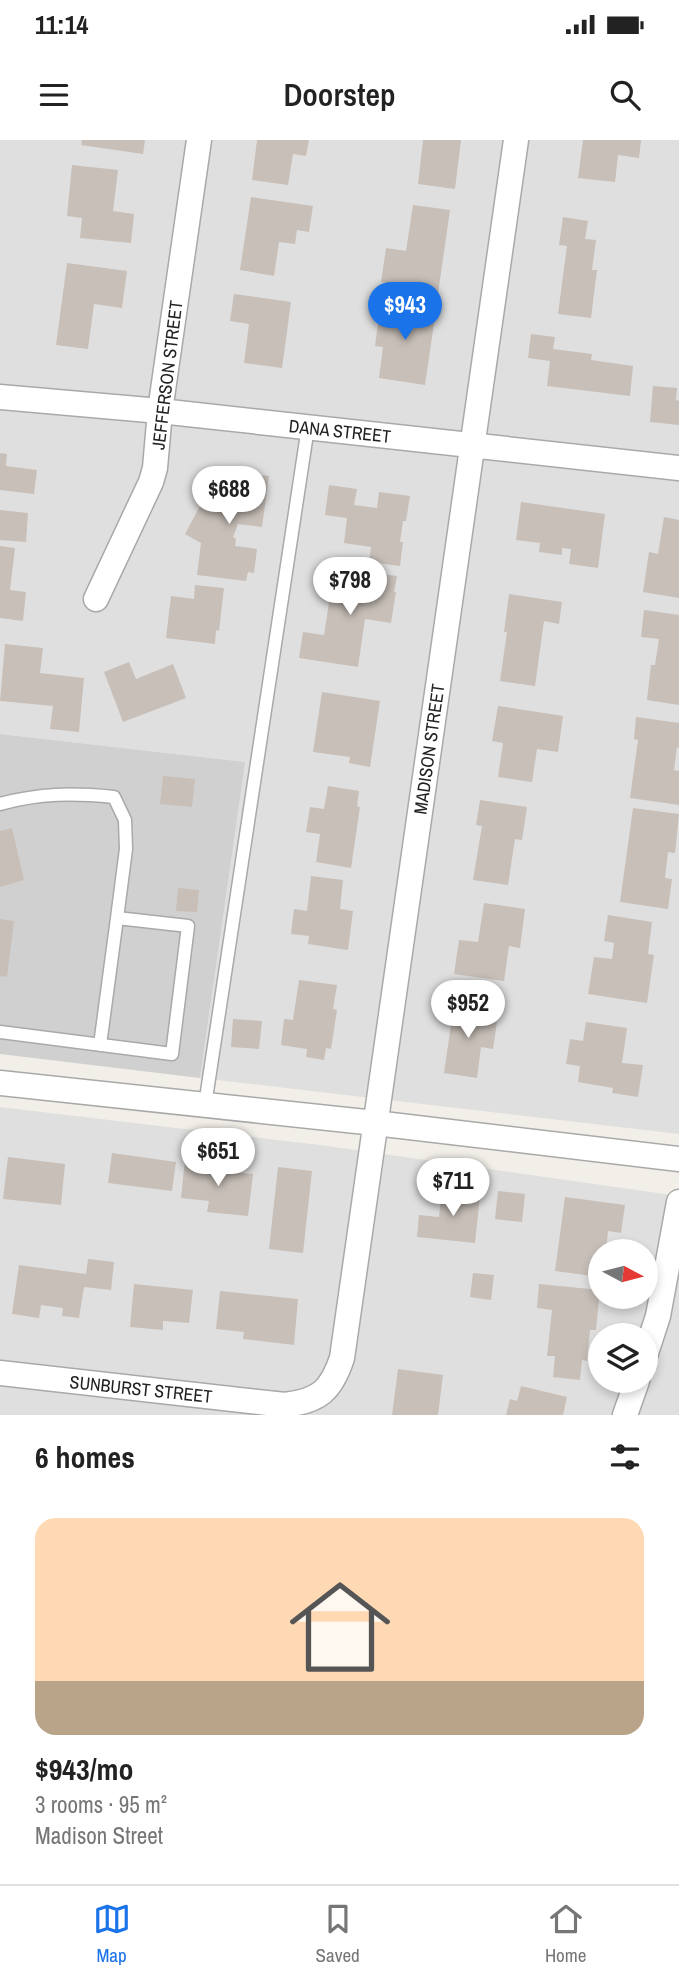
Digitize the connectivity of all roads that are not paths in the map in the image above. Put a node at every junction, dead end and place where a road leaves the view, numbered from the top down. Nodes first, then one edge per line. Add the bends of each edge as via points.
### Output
1 (199, 140) edge
2 (516, 140) edge
3 (0, 397) edge
4 (160, 411) junction
5 (308, 427) junction
6 (472, 445) junction
7 (679, 468) edge
8 (96, 599) dead end
9 (0, 804) edge
10 (117, 918) junction
11 (0, 1032) edge
12 (100, 1045) junction
13 (0, 1083) edge
14 (205, 1105) junction
15 (375, 1123) junction
16 (679, 1158) edge
17 (679, 1202) edge
18 (656, 1323) edge
19 (342, 1358) joint
20 (0, 1373) edge
21 (632, 1393) edge
22 (198, 1405) edge
23 (625, 1415) edge

1 - 4 street, JEFFERSON STREET
2 - 6 street, MADISON STREET
3 - 4 street, DANA STREET
4 - 5 street, DANA STREET
4 - 8 street, JEFFERSON STREET via 151,482
5 - 6 street, DANA STREET
5 - 14 lane
6 - 7 street, DANA STREET
6 - 15 street, MADISON STREET
9 - 10 lane via 28,797 114,797 125,820 126,849
10 - 12 lane
10 - 12 lane via 188,926 172,1054
11 - 12 lane
13 - 14 street
14 - 15 street
15 - 16 street
15 - 19 street, MADISON STREET
17 - 18 street
19 - 22 street, SUNBURST STREET via 324,1393 306,1403
20 - 22 street, SUNBURST STREET
21 - 23 street

